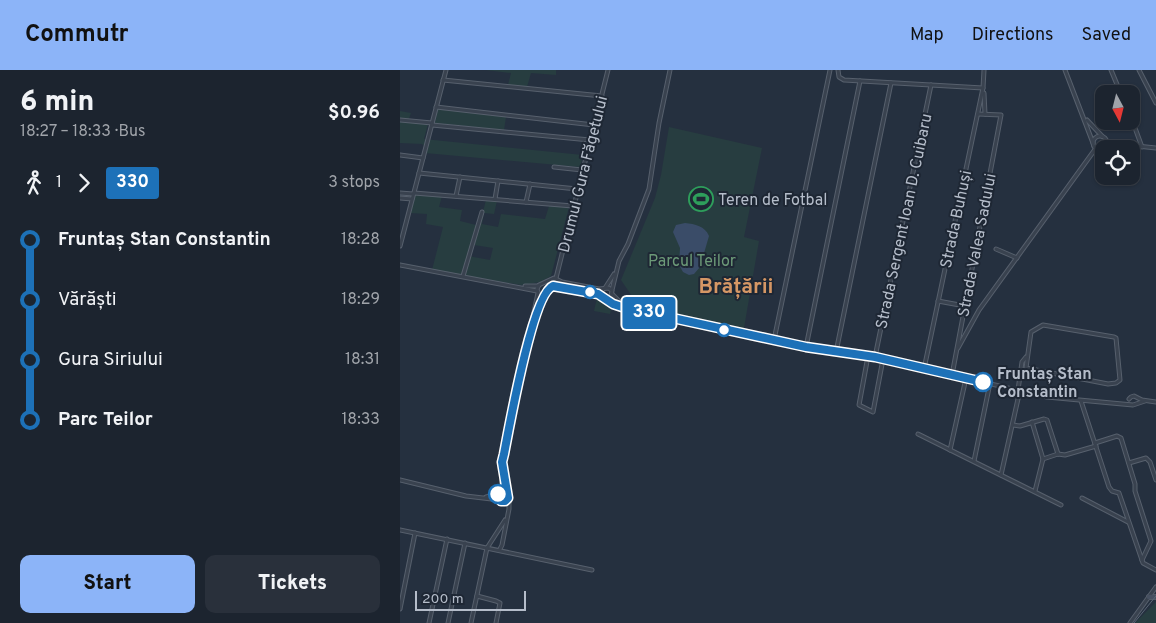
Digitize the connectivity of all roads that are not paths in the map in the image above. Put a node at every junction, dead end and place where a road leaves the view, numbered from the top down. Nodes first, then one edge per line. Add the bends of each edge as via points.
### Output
1 (446, 70) edge
2 (608, 70) edge
3 (670, 70) edge
4 (830, 70) edge
5 (838, 70) edge
6 (984, 70) edge
7 (1065, 70) edge
8 (1112, 70) edge
9 (1146, 70) edge
10 (1140, 72) edge
11 (443, 80) junction
12 (860, 81) junction
13 (891, 83) junction
14 (931, 85) junction
15 (1118, 85) edge
16 (983, 88) junction
17 (602, 96) junction
18 (1156, 103) edge
19 (436, 107) junction
20 (978, 114) junction
21 (985, 114) junction
22 (1085, 118) junction
23 (400, 120) edge
24 (432, 124) junction
25 (594, 125) junction
26 (1136, 130) edge
27 (1103, 136) junction
28 (590, 140) junction
29 (1106, 140) edge
30 (1093, 143) junction
31 (1095, 146) edge
32 (1142, 147) joint
33 (1156, 148) edge
34 (1095, 149) edge
35 (400, 155) edge
36 (423, 158) junction
37 (554, 167) dead end
38 (582, 170) junction
39 (419, 173) junction
40 (460, 177) junction
41 (498, 181) junction
42 (530, 184) junction
43 (577, 189) junction
44 (400, 193) edge
45 (413, 195) junction
46 (456, 196) junction
47 (400, 198) edge
48 (495, 199) junction
49 (526, 202) junction
50 (573, 206) junction
51 (482, 212) dead end
52 (400, 246) edge
53 (996, 249) dead end
54 (1017, 258) junction
55 (400, 265) edge
56 (615, 272) junction
57 (463, 276) junction
58 (557, 279) junction
59 (538, 286) junction
60 (556, 286) junction
61 (519, 287) junction
62 (604, 288) junction
63 (538, 292) junction
64 (612, 292) junction
65 (545, 293) junction
66 (602, 295) junction
67 (606, 298) junction
68 (938, 301) junction
69 (965, 306) junction
70 (642, 311) junction
71 (530, 334) junction
72 (774, 340) junction
73 (806, 347) junction
74 (957, 351) junction
75 (836, 352) junction
76 (868, 356) junction
77 (1027, 356) junction
78 (875, 357) junction
79 (883, 359) junction
80 (924, 369) junction
81 (952, 375) junction
82 (966, 378) junction
83 (990, 383) junction
84 (1019, 390) junction
85 (1137, 398) junction
86 (1129, 399) junction
87 (1081, 400) junction
88 (1145, 400) junction
89 (1156, 402) edge
90 (1137, 403) junction
91 (1119, 404) junction
92 (1131, 404) junction
93 (1032, 422) junction
94 (1013, 425) junction
95 (918, 434) dead end
96 (1095, 445) junction
97 (950, 450) junction
98 (1058, 454) junction
99 (1043, 459) junction
100 (502, 462) junction
101 (974, 462) junction
102 (1129, 462) junction
103 (1150, 462) junction
104 (1156, 464) edge
105 (1002, 475) junction
106 (400, 480) edge
107 (1156, 480) edge
108 (1035, 491) junction
109 (500, 492) junction
110 (508, 493) junction
111 (483, 498) junction
112 (1082, 498) dead end
113 (504, 500) junction
114 (1061, 504) dead end
115 (507, 517) junction
116 (1129, 522) junction
117 (400, 530) edge
118 (415, 533) junction
119 (447, 539) junction
120 (494, 539) junction
121 (465, 543) junction
122 (502, 543) junction
123 (491, 544) junction
124 (487, 548) junction
125 (494, 549) junction
126 (499, 550) junction
127 (1142, 561) junction
128 (592, 570) dead end
129 (1156, 570) edge
130 (1156, 587) edge
131 (477, 596) junction
132 (1149, 597) junction
133 (1156, 597) edge
134 (400, 609) edge
135 (429, 623) edge
136 (448, 623) edge
137 (471, 623) edge
138 (496, 623) edge
139 (1130, 623) edge

1 - 11 street
2 - 17 street, Drumul Gura Făgetului
3 - 56 street via 649,189
4 - 72 street
5 - 12 street via 842,80
6 - 16 street, Strada Buhuși
7 - 22 street
8 - 15 street
9 - 10 street
10 - 18 street
11 - 17 street
11 - 19 street
12 - 13 street
12 - 73 street
13 - 14 street
13 - 75 street
14 - 16 street
14 - 78 street, Strada Sergent Ioan D. Cuibaru
16 - 20 street, Strada Buhuși
16 - 21 street
17 - 25 street, Drumul Gura Făgetului
19 - 24 street
19 - 25 street
20 - 21 street
20 - 68 street, Strada Buhuși
21 - 69 street, Strada Valea Sadului via 1001,115
22 - 27 street
22 - 30 street
23 - 24 street
24 - 28 street
24 - 36 street
25 - 28 street, Drumul Gura Făgetului
26 - 32 street
27 - 29 street
27 - 30 street via 1096,137
28 - 38 street, Drumul Gura Făgetului
30 - 31 street
32 - 33 street
34 - 54 street
35 - 36 street
36 - 39 street
37 - 38 street
38 - 43 street, Drumul Gura Făgetului
39 - 40 street
39 - 45 street
40 - 41 street
40 - 46 street
41 - 42 street
41 - 48 street
42 - 43 street
42 - 49 street
43 - 50 street, Drumul Gura Făgetului
44 - 45 street
45 - 46 street
45 - 47 street
45 - 52 street
46 - 48 street
48 - 49 street
49 - 50 street
50 - 58 street, Drumul Gura Făgetului
51 - 57 street
53 - 54 street
54 - 74 street via 980,310
55 - 57 street
56 - 62 street
56 - 64 street
57 - 61 street
58 - 59 street
58 - 60 street, Drumul Gura Făgetului
58 - 62 street
59 - 61 street
59 - 63 street
60 - 65 street
60 - 66 street
61 - 63 street
62 - 64 street
62 - 66 street
63 - 65 street
63 - 71 street
64 - 67 street
64 - 70 street via 619,301
65 - 71 street
66 - 67 street
67 - 70 street via 619,306
68 - 69 street
68 - 80 street, Strada Buhuși
69 - 74 street, Strada Valea Sadului
70 - 72 street
71 - 100 street
72 - 73 street
73 - 75 street
74 - 81 street, Strada Valea Sadului
75 - 76 street
76 - 78 street
76 - 79 street via 859,405 873,412
77 - 77 street via 1025,366 1028,369 1108,384 1121,378 1114,336 1043,325 1031,332
77 - 84 street via 1022,362
78 - 79 street
79 - 80 street
80 - 81 street
81 - 82 street
82 - 83 street
82 - 97 street
83 - 84 street
83 - 101 street
84 - 87 street
84 - 94 street
85 - 86 street via 1132,396
85 - 88 street
85 - 90 street
86 - 91 street
86 - 92 street
87 - 91 street
87 - 96 street
88 - 89 street
88 - 90 street
90 - 92 street
91 - 92 street
93 - 94 street
93 - 98 street via 1047,420
93 - 99 street
94 - 105 street
95 - 97 street
96 - 98 street via 1065,455
96 - 102 street via 1119,436
96 - 116 street via 1109,487 1119,493
97 - 101 street
98 - 99 street
99 - 108 street
100 - 109 street
100 - 110 street
101 - 105 street
102 - 103 street via 1146,458
102 - 127 street via 1151,543
103 - 104 street
103 - 107 street
105 - 108 street
106 - 111 street
108 - 114 street
109 - 110 street
109 - 111 street
109 - 113 street
110 - 113 street
111 - 113 street
112 - 116 street
113 - 115 street via 508,504
115 - 120 street
115 - 122 street
116 - 127 street
117 - 118 street
118 - 119 street
118 - 134 street
119 - 121 street
119 - 135 street
120 - 122 street
120 - 123 street
121 - 124 street
121 - 136 street
122 - 126 street
123 - 124 street
123 - 125 street
124 - 125 street
124 - 131 street
125 - 126 street
126 - 128 street
127 - 129 street
130 - 132 street
131 - 137 street
131 - 138 street via 500,603
132 - 133 main road
132 - 139 street

